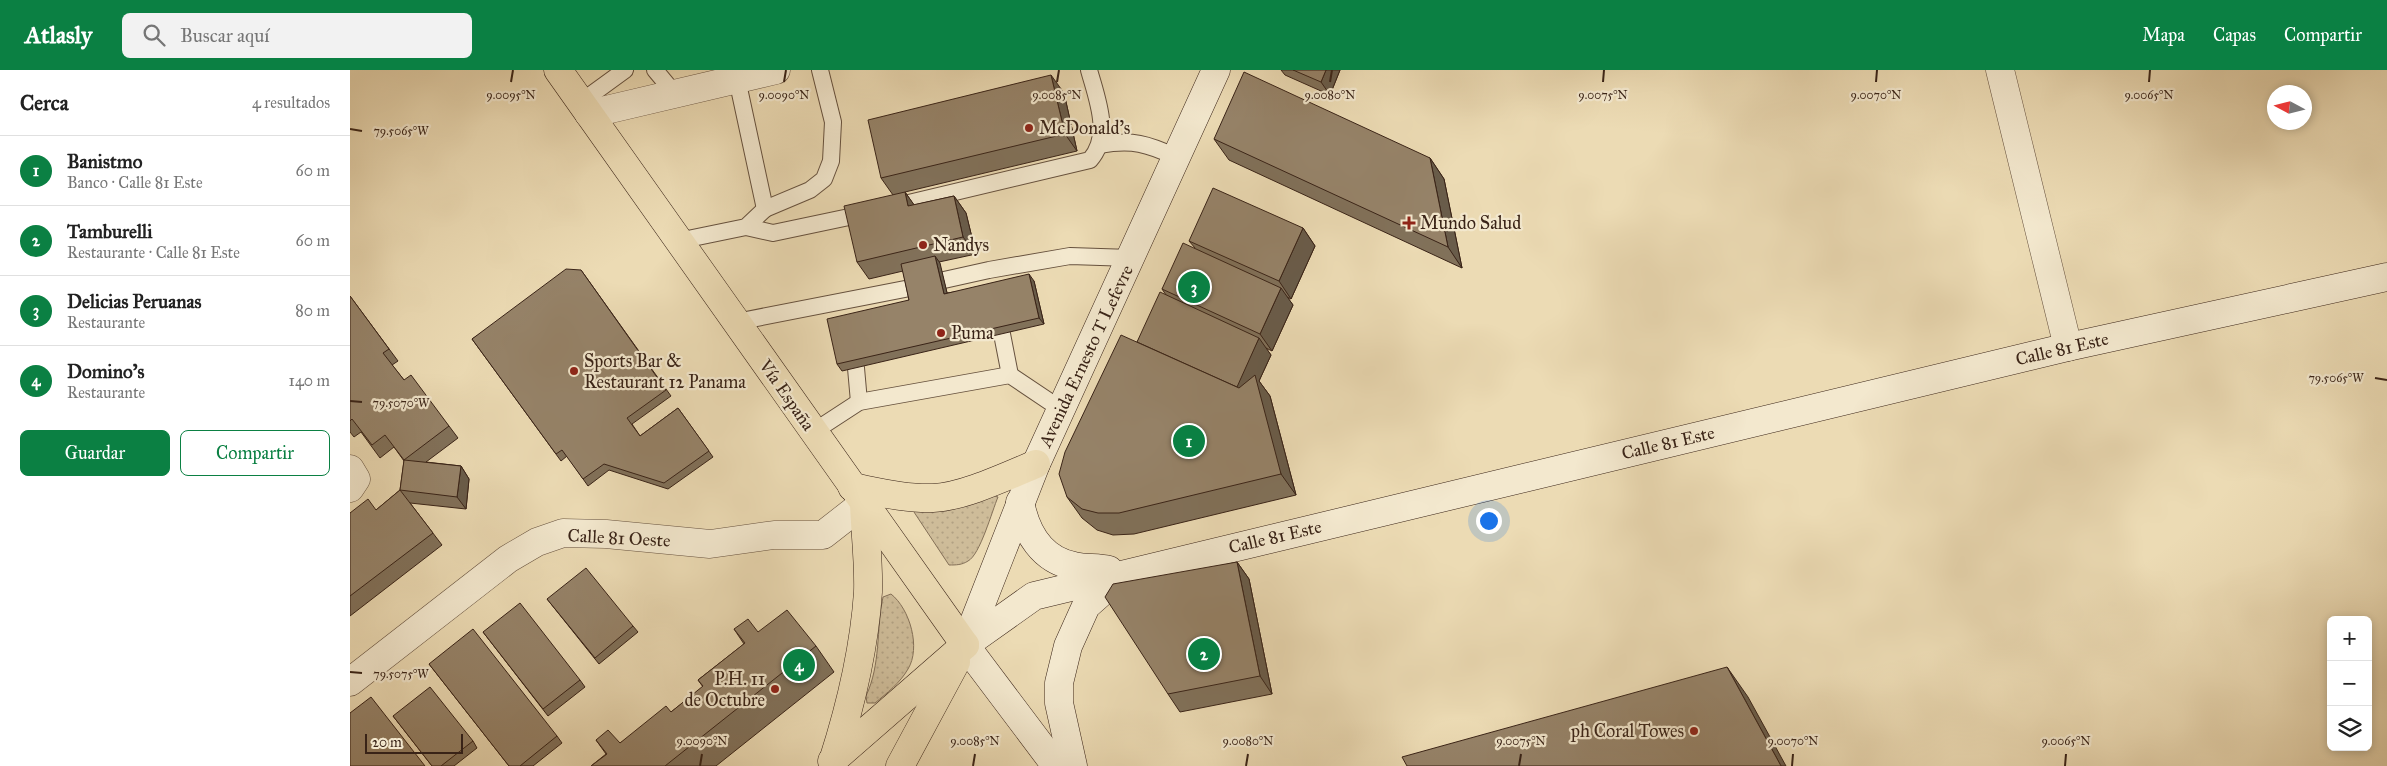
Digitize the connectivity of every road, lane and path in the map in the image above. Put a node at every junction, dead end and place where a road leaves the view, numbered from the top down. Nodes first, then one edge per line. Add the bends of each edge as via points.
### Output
1 (558, 70) edge
2 (626, 70) edge
3 (655, 70) edge
4 (776, 70) edge
5 (820, 70) edge
6 (1089, 70) edge
7 (1216, 70) edge
8 (2000, 70) edge
9 (737, 79) junction
10 (675, 94) junction
11 (585, 108) junction
12 (1100, 145) junction
13 (1176, 156) junction
14 (766, 209) junction
15 (746, 227) junction
16 (678, 241) junction
17 (1130, 258) junction
18 (2387, 277) edge
19 (944, 280) dead end
20 (910, 288) edge
21 (736, 322) junction
22 (1002, 334) edge
23 (2068, 347) junction
24 (856, 368) edge
25 (1010, 375) junction
26 (859, 402) junction
27 (1062, 410) junction
28 (813, 432) junction
29 (1036, 464) junction
30 (350, 469) edge
31 (350, 488) edge
32 (858, 495) junction
33 (1020, 502) junction
34 (1123, 573) junction
35 (965, 646) junction
36 (350, 682) edge
37 (829, 763) edge
38 (900, 766) edge
39 (1056, 766) edge
40 (1073, 766) edge

1 - 11 main road, Vía España
2 - 11 lane
3 - 10 lane
4 - 9 street
5 - 14 lane via 834,122 832,161 824,179 810,190
6 - 12 lane via 1101,115
7 - 13 street, Avenida Ernesto T Lefevre
8 - 23 street
9 - 10 street
9 - 14 lane
10 - 11 street
11 - 16 main road, Vía España
12 - 13 lane via 1122,141 1150,144
12 - 15 lane via 1090,160 1070,166 818,225 773,233
13 - 17 street, Avenida Ernesto T Lefevre
14 - 15 lane
15 - 16 lane
16 - 21 main road, Vía España
17 - 19 lane via 1070,256 991,276
17 - 27 street, Avenida Ernesto T Lefevre
18 - 23 street, Calle 81 Este
20 - 21 lane via 846,308
21 - 28 main road, Vía España
22 - 25 lane
23 - 34 street, Calle 81 Este
24 - 26 lane
25 - 26 lane
25 - 27 lane
26 - 28 lane
27 - 29 street, Avenida Ernesto T Lefevre
28 - 32 main road, Vía España
29 - 32 main road via 986,484 933,498
29 - 33 street, Avenida Ernesto T Lefevre
30 - 31 street via 356,479
32 - 35 main road, Vía España
32 - 36 street, Calle 81 Oeste via 823,535 774,535 710,544 562,533 537,542 508,559
32 - 37 main road via 868,590 864,632 858,675
33 - 34 street via 1030,535 1052,558 1077,567
33 - 35 street, Avenida Ernesto T Lefevre
34 - 35 street, Calle 81 Este via 1034,596
34 - 40 street via 1086,606 1068,646 1059,682 1059,703
35 - 37 main road
35 - 38 main road
35 - 39 street

